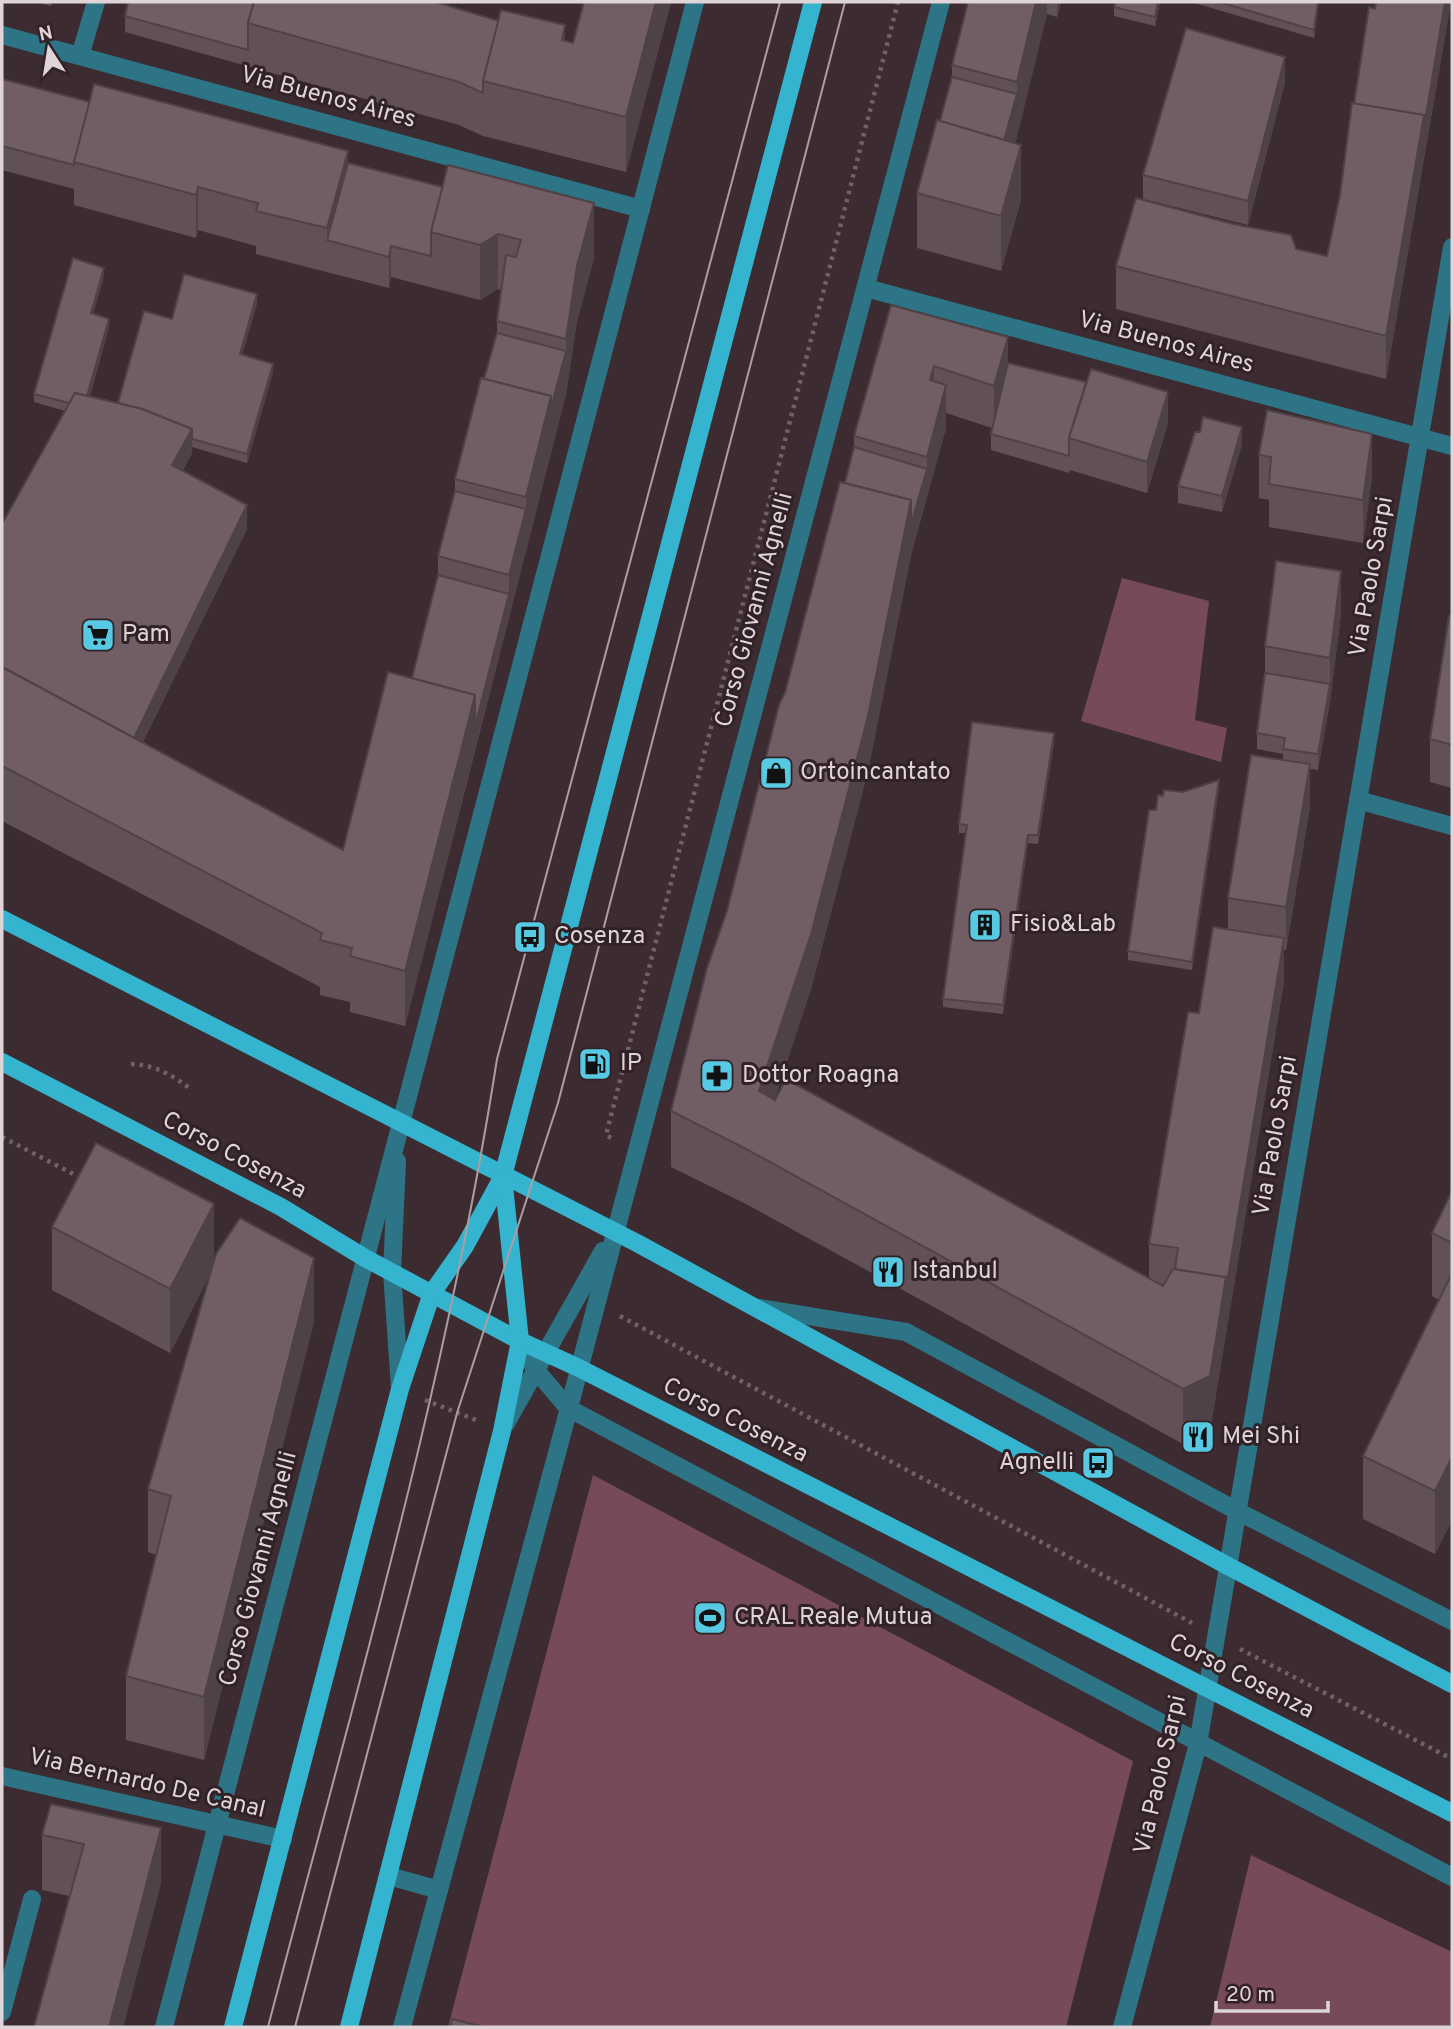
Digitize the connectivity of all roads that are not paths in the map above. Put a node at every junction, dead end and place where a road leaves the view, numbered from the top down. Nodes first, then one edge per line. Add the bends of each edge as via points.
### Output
1 (96, 2) edge
2 (695, 2) edge
3 (813, 2) edge
4 (941, 2) edge
5 (2, 35) edge
6 (80, 56) junction
7 (640, 209) junction
8 (1452, 247) edge
9 (866, 288) junction
10 (1422, 437) junction
11 (1452, 446) edge
12 (1358, 800) junction
13 (1452, 826) edge
14 (2, 919) edge
15 (2, 1062) edge
16 (399, 1122) junction
17 (503, 1176) junction
18 (615, 1231) junction
19 (365, 1258) junction
20 (392, 1272) junction
21 (432, 1293) junction
22 (756, 1308) junction
23 (520, 1341) junction
24 (545, 1351) junction
25 (579, 1368) junction
26 (535, 1369) junction
27 (400, 1389) junction
28 (568, 1408) junction
29 (502, 1431) junction
30 (1237, 1511) junction
31 (1228, 1566) junction
32 (1452, 1621) edge
33 (1452, 1684) edge
34 (1208, 1687) junction
35 (1198, 1744) junction
36 (2, 1776) edge
37 (1452, 1813) edge
38 (217, 1824) junction
39 (283, 1839) junction
40 (390, 1876) junction
41 (1452, 1877) edge
42 (439, 1890) junction
43 (32, 1899) dead end
44 (2, 2012) edge
45 (163, 2027) edge
46 (233, 2027) edge
47 (349, 2027) edge
48 (402, 2027) edge
49 (1122, 2027) edge

1 - 6 street
2 - 7 street, Corso Giovanni Agnelli
3 - 17 main road, Corso Giovanni Agnelli
4 - 9 street, Corso Giovanni Agnelli
5 - 6 street, Via Buenos Aires
6 - 7 street, Via Buenos Aires
7 - 16 street, Corso Giovanni Agnelli
8 - 10 street, Via Paolo Sarpi
9 - 10 street, Via Buenos Aires
9 - 18 street, Corso Giovanni Agnelli
10 - 11 street, Via Buenos Aires
10 - 12 street, Via Paolo Sarpi
12 - 13 street
12 - 30 street, Via Paolo Sarpi
14 - 16 main road
15 - 19 main road, Corso Cosenza via 281,1207
16 - 17 main road
16 - 19 street, Corso Giovanni Agnelli
16 - 20 street, Corso Giovanni Agnelli
17 - 18 main road
17 - 21 main road, Corso Giovanni Agnelli via 465,1246
17 - 23 main road, Corso Giovanni Agnelli
18 - 22 main road
18 - 24 street, Corso Giovanni Agnelli
18 - 25 street, Corso Giovanni Agnelli
19 - 20 main road, Corso Cosenza
19 - 38 street, Corso Giovanni Agnelli
20 - 21 main road, Corso Cosenza
20 - 27 street, Corso Giovanni Agnelli
21 - 23 main road, Corso Cosenza
21 - 27 main road, Corso Giovanni Agnelli
22 - 30 street via 906,1332
22 - 31 main road
23 - 24 main road, Corso Cosenza
23 - 26 street
23 - 29 main road, Corso Giovanni Agnelli
24 - 25 main road, Corso Cosenza
24 - 26 street, Corso Giovanni Agnelli
25 - 28 street, Corso Giovanni Agnelli
25 - 34 main road, Corso Cosenza
26 - 28 street
26 - 29 street, Corso Giovanni Agnelli
27 - 39 main road, Corso Giovanni Agnelli
28 - 35 street
28 - 42 street, Corso Giovanni Agnelli
29 - 40 main road, Corso Giovanni Agnelli
30 - 31 street, Via Paolo Sarpi
30 - 32 street
31 - 33 main road
31 - 34 street, Via Paolo Sarpi
34 - 35 street, Via Paolo Sarpi
34 - 37 main road, Corso Cosenza
35 - 41 street
35 - 49 street, Via Paolo Sarpi
36 - 38 street, Via Bernardo De Canal
38 - 39 street, Via Bernardo De Canal
38 - 45 street, Corso Giovanni Agnelli
39 - 46 main road, Corso Giovanni Agnelli
40 - 42 street
40 - 47 main road, Corso Giovanni Agnelli
42 - 48 street, Corso Giovanni Agnelli
43 - 44 street

